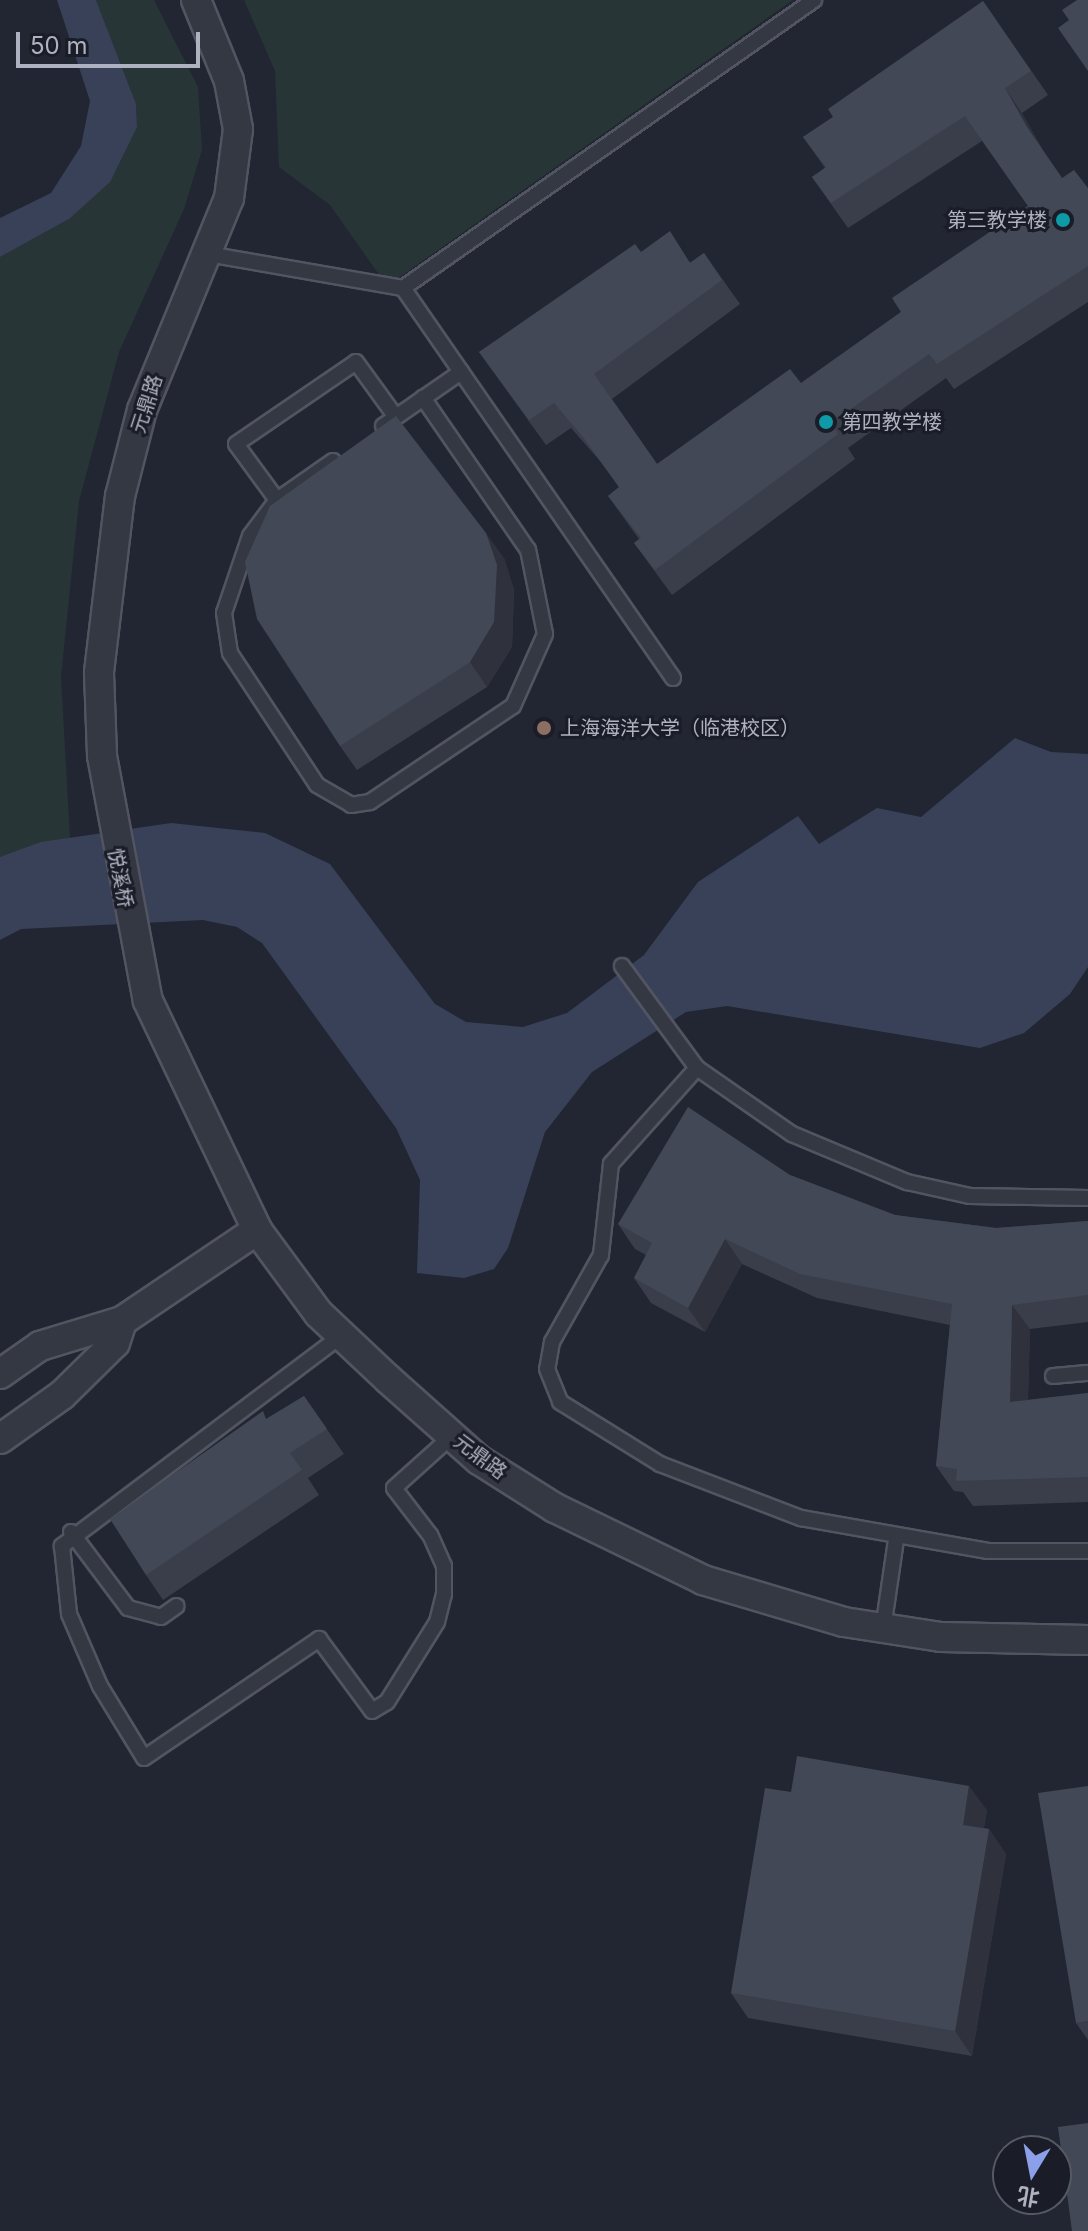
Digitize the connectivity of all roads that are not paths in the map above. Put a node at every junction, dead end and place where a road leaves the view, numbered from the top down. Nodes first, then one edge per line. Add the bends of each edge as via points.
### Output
1 (196, 0) edge
2 (814, 0) edge
3 (208, 254) junction
4 (403, 288) junction
5 (461, 372) junction
6 (423, 398) junction
7 (396, 417) junction
8 (372, 434) edge
9 (349, 450) edge
10 (277, 500) junction
11 (673, 678) dead end
12 (111, 827) joint
13 (129, 929) joint
14 (622, 966) dead end
15 (697, 1068) junction
16 (1088, 1198) edge
17 (257, 1230) junction
18 (122, 1321) junction
19 (342, 1335) junction
20 (1088, 1373) edge
21 (0, 1374) edge
22 (1053, 1376) dead end
23 (452, 1436) junction
24 (0, 1439) edge
25 (71, 1532) junction
26 (896, 1540) junction
27 (1088, 1551) edge
28 (177, 1606) dead end
29 (883, 1629) junction
30 (1088, 1640) edge

1 - 3 street, 元鼎路 via 229,81 238,129 229,198
2 - 4 lane
3 - 4 lane
3 - 12 street, 元鼎路 via 142,410 120,496 99,673
4 - 5 lane
5 - 6 lane
5 - 11 lane
6 - 7 lane
6 - 10 lane via 528,550 545,634 513,706 370,802 351,805 317,785 230,653 224,613 231,589 250,536
7 - 8 lane
7 - 10 lane via 356,362 236,444
9 - 10 lane
12 - 13 street, 悦溪桥
13 - 17 street, 元鼎路 via 148,1001
14 - 15 lane
15 - 16 lane via 792,1134 907,1182 970,1196
15 - 26 lane via 611,1164 601,1255 552,1342 551,1388 594,1425 723,1492
17 - 18 street
17 - 19 street, 元鼎路
18 - 21 street via 40,1346
18 - 24 street via 115,1343 94,1364
19 - 23 street, 元鼎路
19 - 25 lane
20 - 22 lane
23 - 25 lane via 394,1488 430,1535 444,1566 444,1594 437,1622 387,1702 372,1711 319,1639 144,1758 100,1686 69,1614 59,1563
23 - 29 street, 元鼎路 via 555,1508 703,1580
25 - 28 lane via 128,1608 161,1617
26 - 27 lane via 988,1551
26 - 29 lane
29 - 30 street, 元鼎路 via 1029,1643

